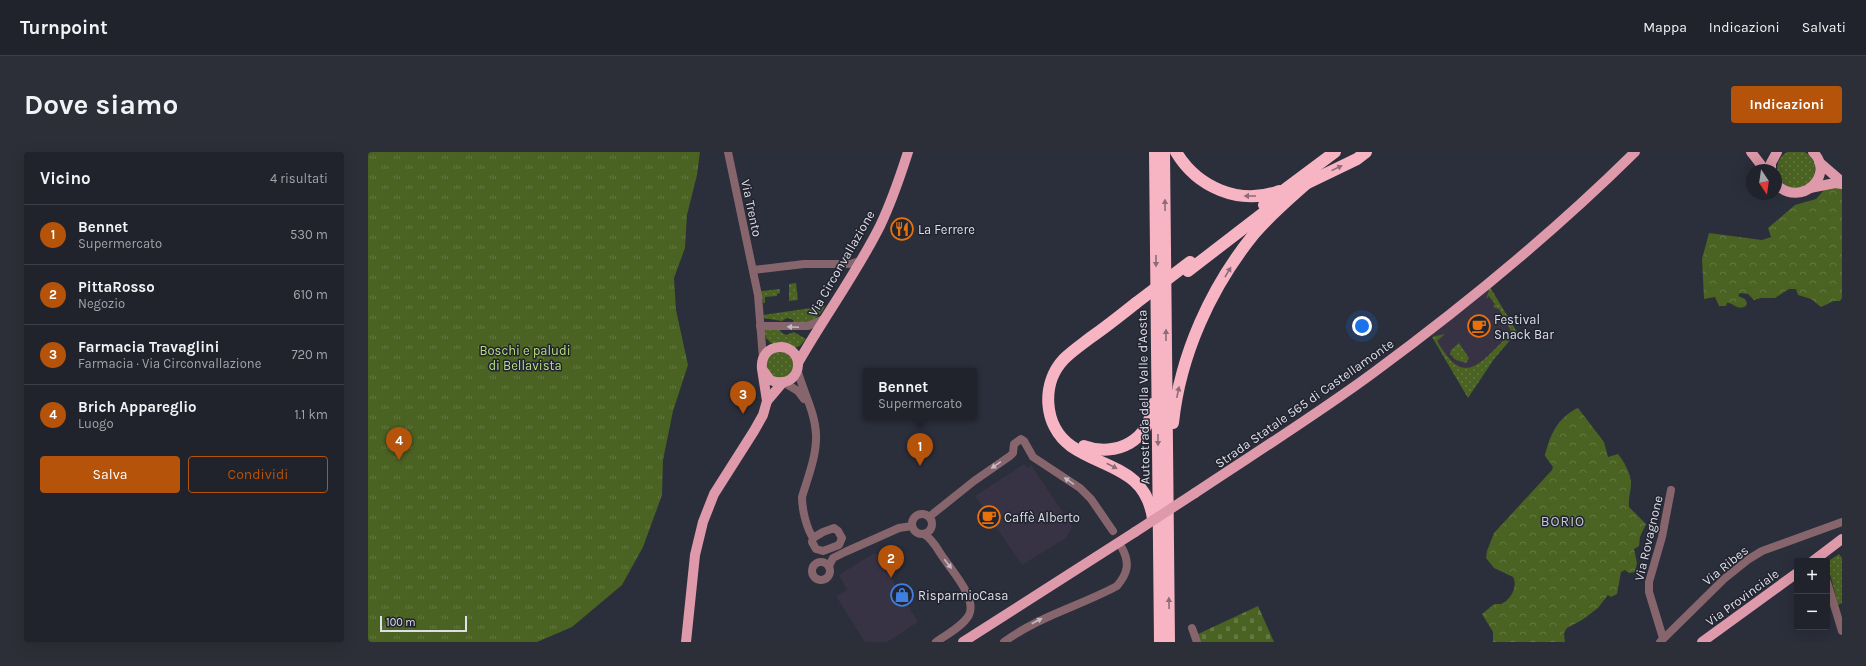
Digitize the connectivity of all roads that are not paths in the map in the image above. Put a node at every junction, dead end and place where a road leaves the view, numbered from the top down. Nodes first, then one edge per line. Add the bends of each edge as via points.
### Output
1 (728, 152) edge
2 (908, 152) edge
3 (1155, 152) edge
4 (1164, 152) edge
5 (1176, 152) edge
6 (1335, 152) edge
7 (1366, 152) edge
8 (1751, 152) edge
9 (1768, 152) edge
10 (1778, 152) edge
11 (1813, 152) edge
12 (1634, 153) edge
13 (1819, 162) junction
14 (1764, 164) edge
15 (1769, 164) edge
16 (1771, 164) edge
17 (1307, 183) junction
18 (1842, 183) edge
19 (1287, 187) junction
20 (1810, 188) junction
21 (1782, 190) edge
22 (860, 261) junction
23 (1189, 267) junction
24 (753, 270) junction
25 (1136, 307) junction
26 (824, 320) junction
27 (760, 326) junction
28 (761, 336) junction
29 (811, 340) junction
30 (1156, 345) junction
31 (774, 348) junction
32 (791, 350) junction
33 (763, 364) junction
34 (798, 366) junction
35 (783, 382) junction
36 (767, 401) junction
37 (810, 410) junction
38 (1167, 486) junction
39 (1672, 490) dead end
40 (929, 517) junction
41 (1842, 522) edge
42 (912, 526) junction
43 (1113, 531) dead end
44 (924, 534) junction
45 (813, 538) junction
46 (1842, 539) edge
47 (1122, 548) dead end
48 (816, 549) junction
49 (1819, 558) edge
50 (818, 562) junction
51 (829, 566) junction
52 (1794, 575) edge
53 (1158, 587) junction
54 (1830, 592) edge
55 (1192, 628) dead end
56 (1842, 631) edge
57 (1661, 640) edge
58 (686, 642) edge
59 (936, 642) edge
60 (963, 642) edge
61 (1004, 642) edge
62 (1160, 642) edge
63 (1169, 642) edge
64 (1197, 642) edge
65 (1702, 642) edge

1 - 24 street, Via Trento
2 - 22 main road, Via Circonvallazione via 880,226
3 -> 30 highway, Autostrada della Valle d'Aosta
38 -> 4 highway, Autostrada della Valle d'Aosta
19 -> 5 highway via 1256,196 1223,192 1195,175
6 - 19 highway
17 -> 7 highway
8 - 14 main road
9 - 15 main road
10 - 16 main road
11 - 13 main road
12 - 60 main road, Strada Statale 565 di Castellamonte, bridge via 1515,260 1419,339 1195,493
13 - 18 main road
13 - 20 main road via 1819,177
17 - 23 highway
38 -> 17 highway via 1172,459 1173,419 1180,386 1193,340 1203,317 1232,266 1255,233
18 - 20 main road
19 - 23 highway
20 - 21 main road via 1796,194
22 - 24 street via 849,264 804,264
22 - 26 main road, Via Circonvallazione
23 - 25 highway, bridge
24 - 27 street, Via Trento
25 - 30 highway via 1072,358 1059,374 1054,388 1053,404 1060,424 1068,435 1084,446 1108,450 1130,443 1141,434 1149,421 1152,406
25 -> 53 highway via 1064,359 1052,377 1048,402 1053,422 1066,442 1120,470 1143,491 1152,513
26 -> 27 street via 808,326
26 - 29 main road, Via Circonvallazione
27 - 28 street, Via Trento
28 - 31 street via 766,344
28 - 33 street, Via Trento
29 - 32 main road, Via Circonvallazione via 802,348
29 - 34 main road, Via Circonvallazione
30 -> 53 highway, Autostrada della Valle d'Aosta
31 - 32 main road
31 - 33 main road via 767,352
32 - 34 main road via 796,356
33 - 35 main road via 770,380
33 - 36 main road
34 - 35 main road, Via Circonvallazione via 794,376
34 - 37 street
35 - 36 main road, Via Circonvallazione
35 - 37 street via 803,396
36 - 58 main road, Via Circonvallazione via 754,431 714,494 703,522 695,555
37 - 45 street via 816,432 815,448 802,505
63 -> 38 highway, Autostrada della Valle d'Aosta
39 - 57 street, Via Rovagnone via 1649,582 1649,592
40 - 42 street via 924,514 918,515
43 -> 40 street via 1091,499 1080,488 1033,457 1021,439 1014,444 1010,456
40 - 44 street via 932,522 931,528
41 - 57 street, Via Ribes via 1762,551 1749,559 1724,579
42 - 44 street via 916,532
42 - 51 street via 899,528 845,552 834,558
44 -> 59 street via 934,543 963,585 969,601 969,614 964,621
45 - 48 street via 812,542
45 - 48 street via 834,528 842,538 839,545 823,551
46 - 49 main road
61 -> 47 street via 1041,619 1118,586 1128,568
48 - 50 street
50 - 51 street via 824,562
50 - 51 street via 812,571 814,577 819,580 829,575
52 - 65 main road, Via Provinciale
53 - 62 highway, Autostrada della Valle d'Aosta
54 - 56 street
55 - 64 street

